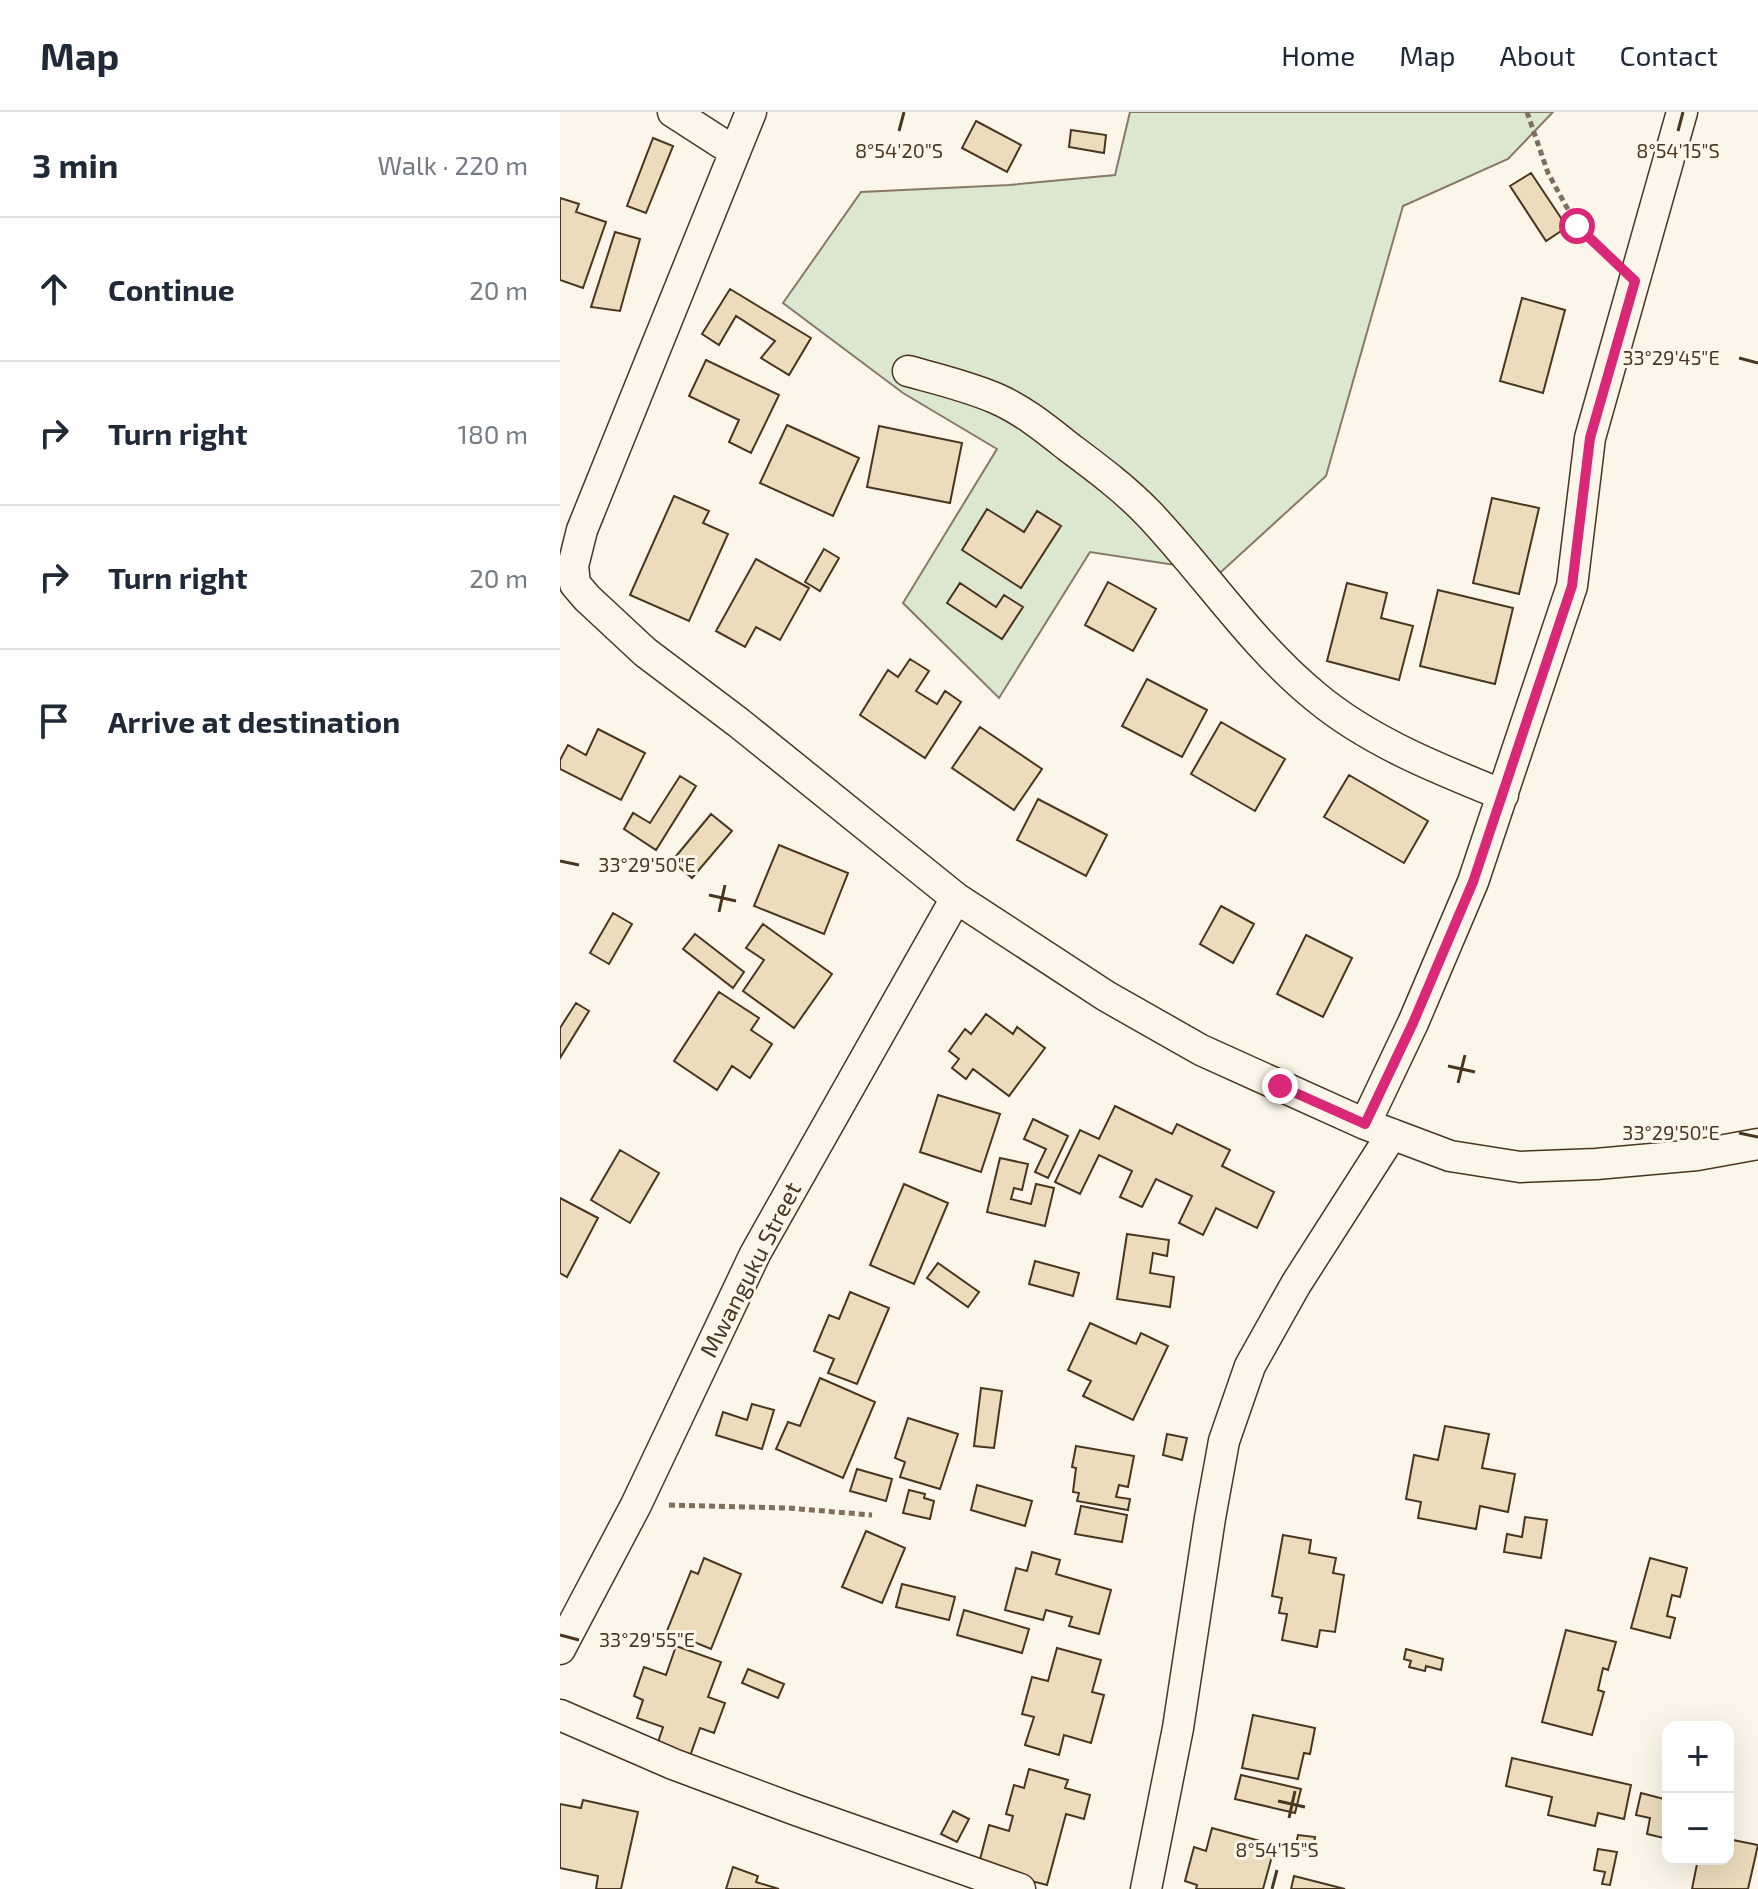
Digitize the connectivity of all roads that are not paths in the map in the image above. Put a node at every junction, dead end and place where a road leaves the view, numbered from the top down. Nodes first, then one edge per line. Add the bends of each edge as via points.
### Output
1 (673, 112) edge
2 (751, 112) edge
3 (1682, 112) edge
4 (735, 152) junction
5 (908, 371) dead end
6 (568, 582) edge
7 (1503, 795) junction
8 (956, 898) junction
9 (1379, 1129) junction
10 (1758, 1144) edge
11 (560, 1649) edge
12 (560, 1715) edge
13 (1020, 1889) edge
14 (1146, 1889) edge

1 - 4 street
2 - 4 street
3 - 7 street via 1590,438 1572,586
4 - 6 street via 582,530
5 - 7 street via 997,399 1035,420 1113,479 1150,515 1236,616 1317,698 1414,757
6 - 8 street via 645,652
7 - 9 street via 1473,882 1413,1023
8 - 9 street via 1106,996 1201,1050
8 - 11 street, Mwanguku Street via 755,1254 636,1505
9 - 10 street via 1450,1156 1520,1167 1697,1155
9 - 14 street via 1250,1366 1224,1441
12 - 13 street via 687,1769

